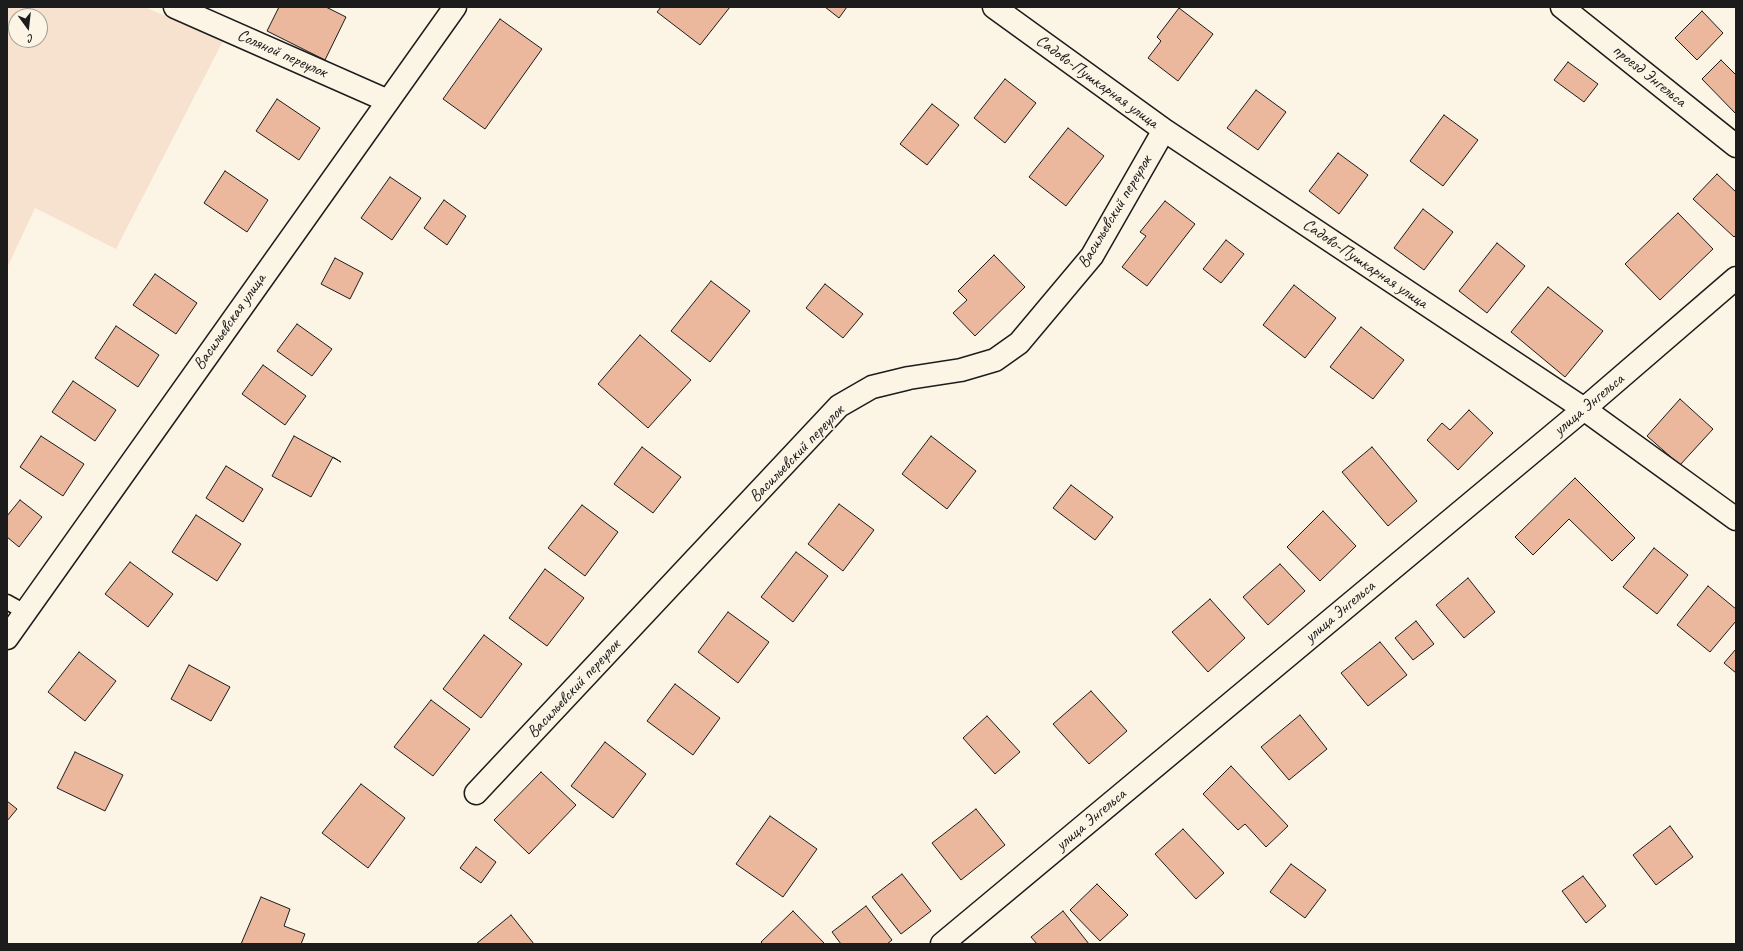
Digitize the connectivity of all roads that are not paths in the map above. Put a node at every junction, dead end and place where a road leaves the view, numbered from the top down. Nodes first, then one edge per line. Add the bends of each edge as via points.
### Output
1 (176, 7) edge
2 (455, 7) edge
3 (994, 7) edge
4 (1562, 7) edge
5 (388, 101) junction
6 (1164, 130) junction
7 (1736, 146) edge
8 (1736, 278) edge
9 (1584, 409) junction
10 (1736, 519) edge
11 (16, 607) edge
12 (7, 638) edge
13 (476, 793) dead end
14 (942, 944) edge

1 - 5 street, Соляной переулок
2 - 5 street, Васильевская улица
3 - 6 street, Садово-Пушкарная улица
4 - 7 street, проезд Энгельса
5 - 11 street, Васильевская улица
6 - 9 street, Садово-Пушкарная улица
6 - 13 street, Васильевский переулок via 1092,256 1019,343 995,360 961,370 872,387 839,406
8 - 9 street, улица Энгельса
9 - 10 street, Садово-Пушкарная улица
9 - 14 street, улица Энгельса
11 - 12 street, Васильевская улица

